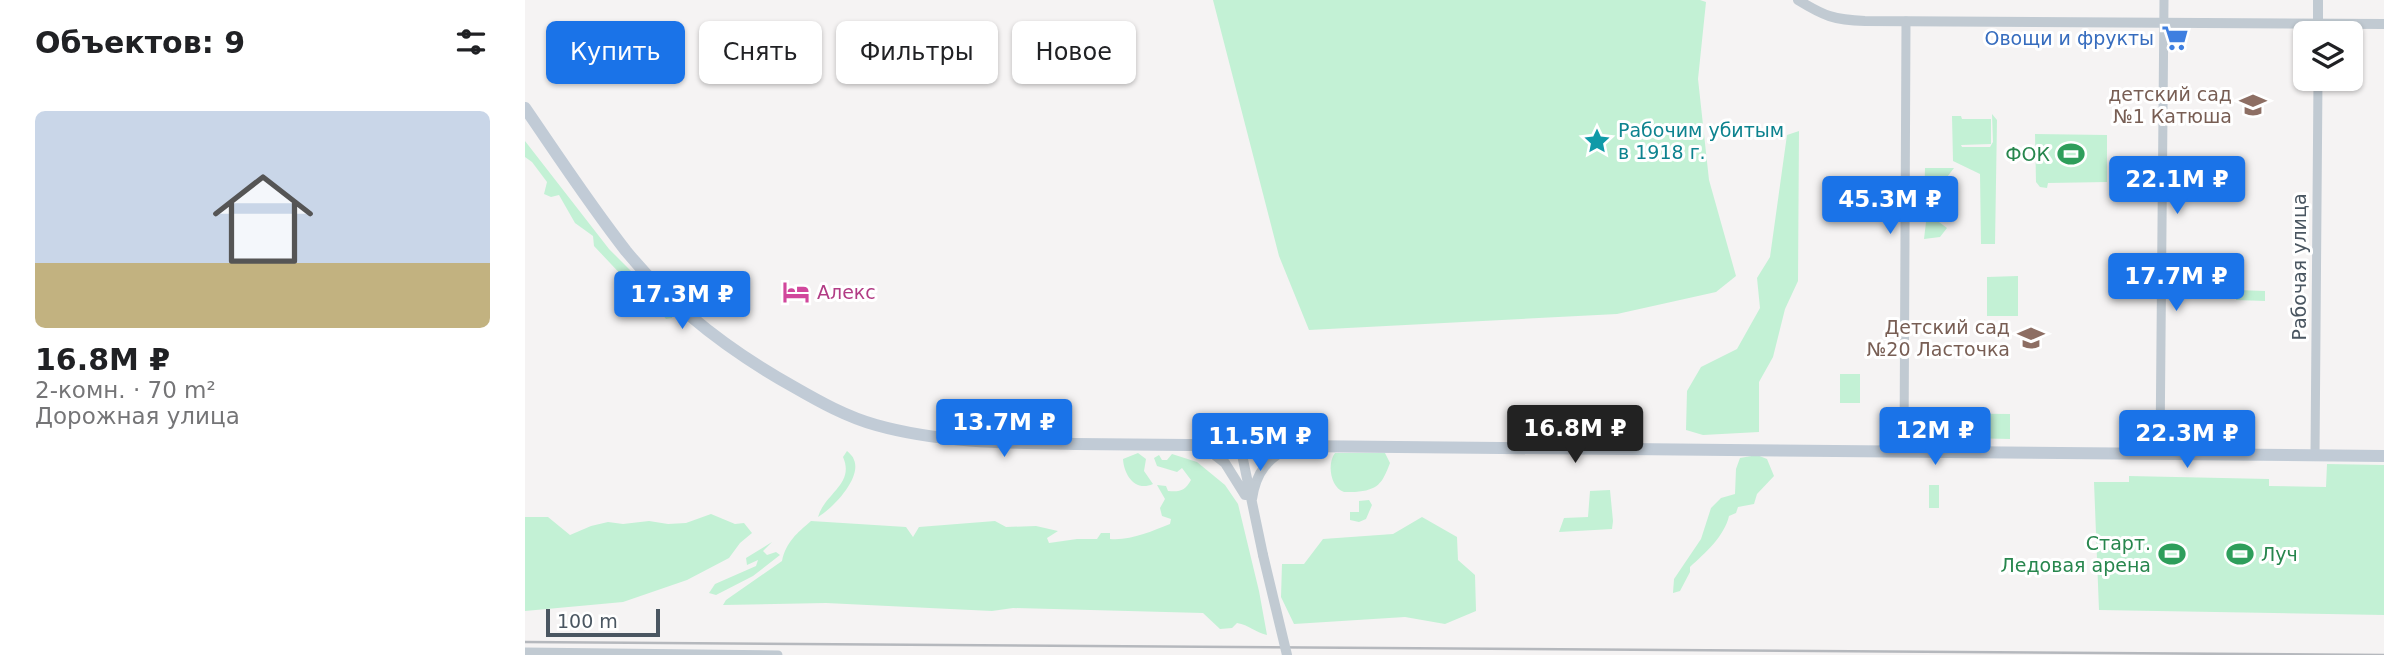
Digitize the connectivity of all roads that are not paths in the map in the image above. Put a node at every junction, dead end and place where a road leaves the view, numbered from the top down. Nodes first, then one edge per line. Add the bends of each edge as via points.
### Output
1 (1798, 0) edge
2 (2164, 0) edge
3 (2318, 0) edge
4 (1906, 21) junction
5 (2318, 21) edge
6 (2164, 22) junction
7 (2384, 24) edge
8 (2363, 25) edge
9 (2293, 27) edge
10 (2318, 91) edge
11 (525, 108) edge
12 (1202, 445) junction
13 (1240, 445) junction
14 (1294, 445) junction
15 (1904, 451) junction
16 (2159, 453) junction
17 (2315, 456) junction
18 (2384, 456) edge
19 (1251, 505) junction
20 (525, 652) edge
21 (778, 655) edge
22 (1287, 655) edge

1 - 4 street via 1838,20
2 - 6 street
3 - 5 street
4 - 6 street
4 - 15 street
6 - 9 street
6 - 16 street
7 - 8 street
10 - 17 street, Рабочая улица
11 - 12 main road via 627,252 691,317 775,376 828,406 876,425 975,441
12 - 13 main road
12 - 19 street via 1225,463
13 - 14 main road
13 - 19 street
14 - 15 main road
14 - 19 street via 1269,460 1260,472
15 - 16 main road
16 - 17 main road
17 - 18 main road
19 - 22 street, bridge
20 - 21 street

